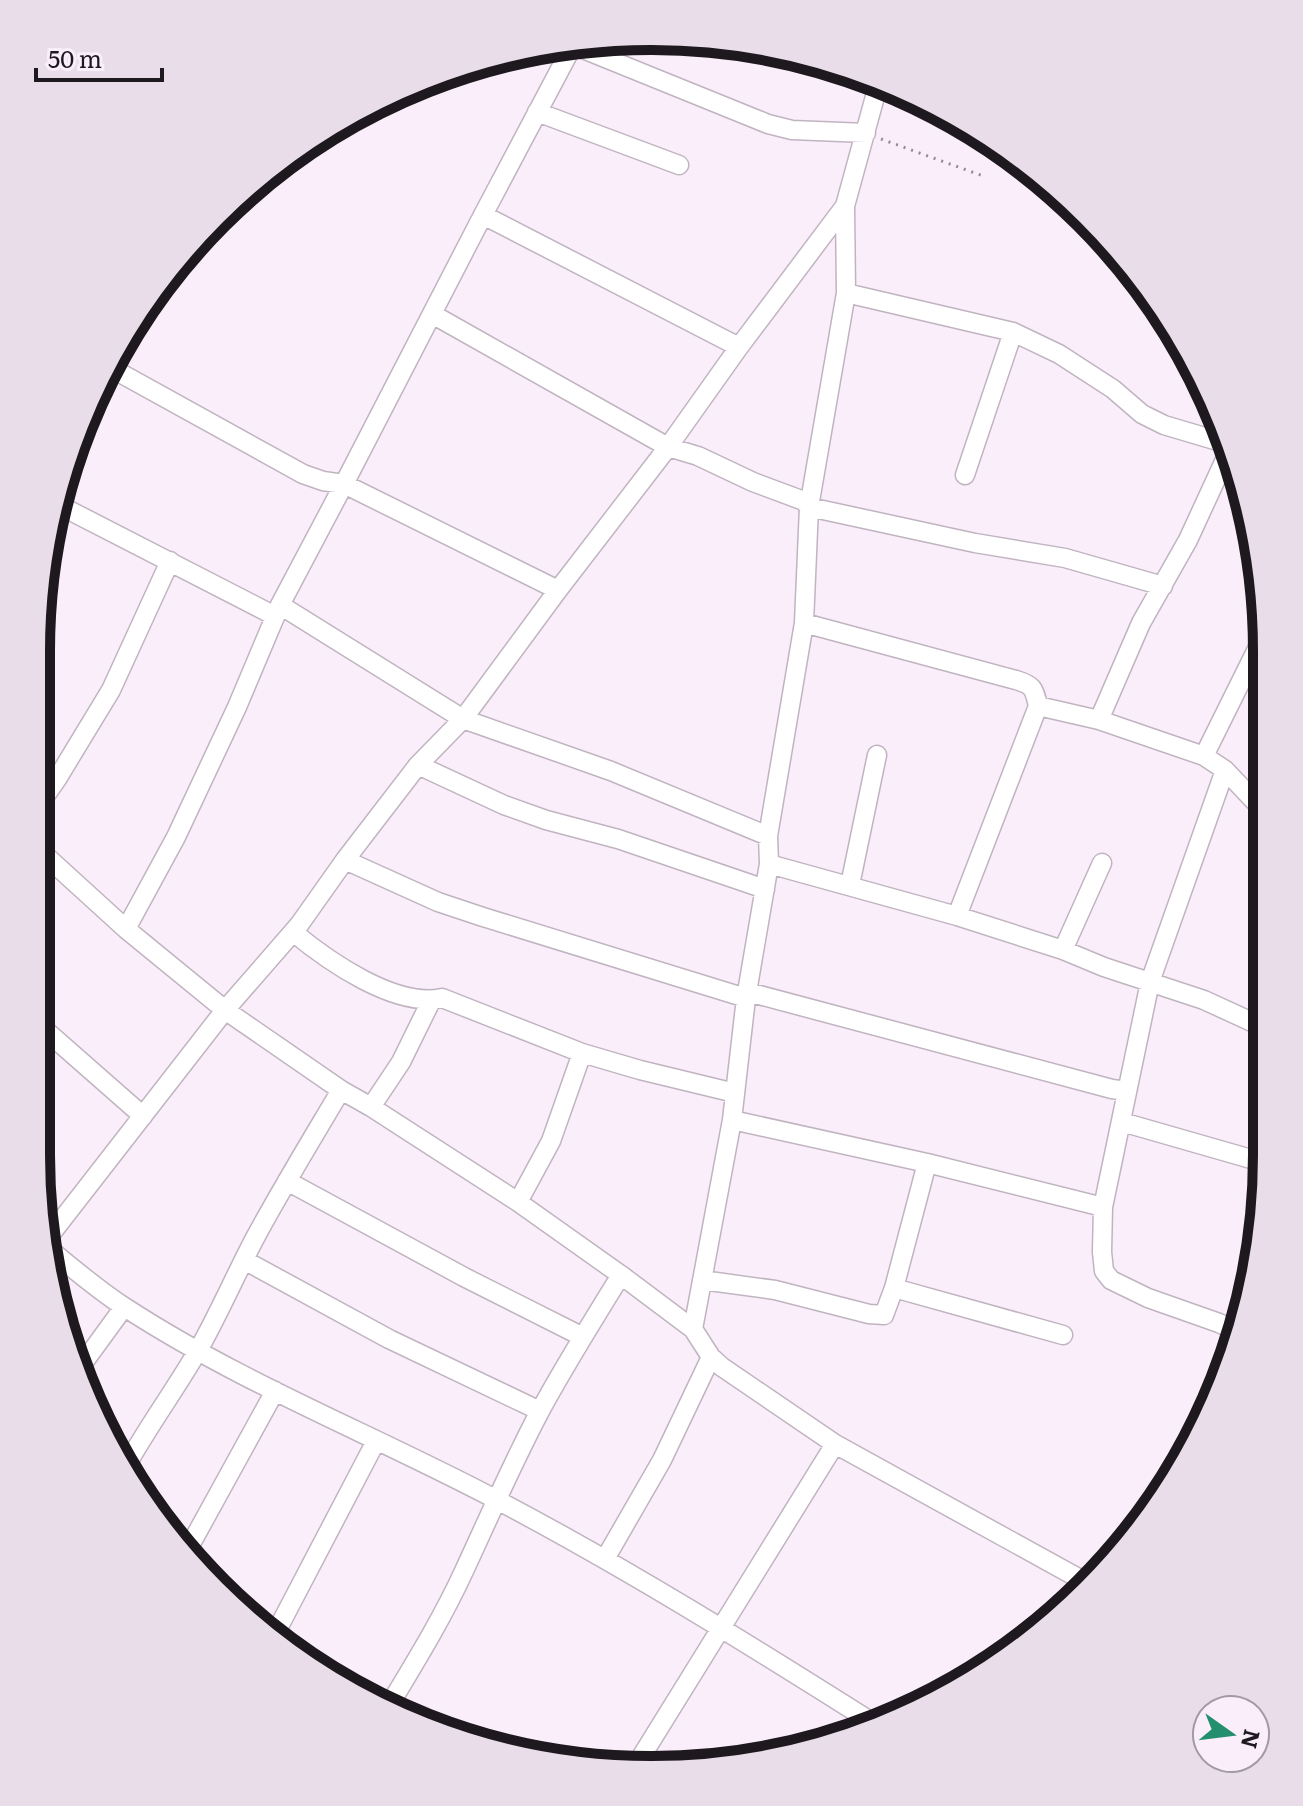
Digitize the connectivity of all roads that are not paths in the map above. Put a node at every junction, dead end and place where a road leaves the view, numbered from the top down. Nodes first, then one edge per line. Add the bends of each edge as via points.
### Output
1 (595, 53) edge
2 (567, 56) edge
3 (876, 94) edge
4 (537, 112) junction
5 (866, 133) junction
6 (679, 165) dead end
7 (845, 206) junction
8 (483, 215) junction
9 (846, 293) junction
10 (432, 314) junction
11 (1013, 332) junction
12 (739, 347) junction
13 (119, 372) edge
14 (1214, 440) edge
15 (668, 447) junction
16 (1223, 464) edge
17 (965, 475) dead end
18 (344, 484) junction
19 (809, 507) junction
20 (67, 509) edge
21 (170, 561) junction
22 (1163, 586) junction
23 (558, 590) junction
24 (277, 610) junction
25 (804, 623) junction
26 (1253, 657) edge
27 (1038, 706) junction
28 (463, 719) junction
29 (1099, 720) junction
30 (877, 755) dead end
31 (1204, 756) junction
32 (418, 765) junction
33 (1225, 770) junction
34 (50, 789) edge
35 (1253, 799) edge
36 (768, 836) junction
37 (50, 860) edge
38 (345, 860) junction
39 (1102, 863) dead end
40 (769, 864) junction
41 (850, 885) junction
42 (765, 889) junction
43 (957, 916) junction
44 (126, 929) junction
45 (293, 932) junction
46 (1063, 950) junction
47 (1150, 982) junction
48 (747, 995) junction
49 (431, 1001) junction
50 (225, 1010) junction
51 (1253, 1022) edge
52 (50, 1034) edge
53 (582, 1053) junction
54 (341, 1090) junction
55 (1127, 1091) junction
56 (735, 1093) junction
57 (371, 1107) junction
58 (143, 1116) junction
59 (732, 1120) junction
60 (1122, 1122) junction
61 (1253, 1160) edge
62 (927, 1163) junction
63 (287, 1181) junction
64 (518, 1202) junction
65 (1103, 1207) junction
66 (55, 1229) edge
67 (59, 1257) edge
68 (244, 1260) junction
69 (621, 1275) junction
70 (702, 1280) junction
71 (894, 1288) junction
72 (124, 1307) junction
73 (1228, 1327) edge
74 (693, 1329) junction
75 (1063, 1335) dead end
76 (583, 1337) junction
77 (198, 1350) junction
78 (711, 1357) junction
79 (86, 1359) edge
80 (275, 1391) junction
81 (540, 1411) junction
82 (376, 1441) junction
83 (835, 1444) junction
84 (132, 1456) edge
85 (496, 1499) junction
86 (192, 1542) edge
87 (605, 1559) junction
88 (1079, 1578) edge
89 (279, 1627) edge
90 (721, 1628) junction
91 (394, 1698) edge
92 (864, 1717) edge
93 (642, 1756) edge

1 - 5 street via 768,124
2 - 4 street
3 - 5 street
4 - 6 street
4 - 8 street
5 - 7 street
7 - 9 street
7 - 12 street
8 - 10 street
8 - 12 street
9 - 11 street
9 - 19 street
10 - 15 street
10 - 18 street
11 - 14 street via 1059,354 1142,414
11 - 17 street
12 - 15 street
13 - 18 street via 303,474
15 - 19 street
15 - 23 street
16 - 22 street
18 - 23 street
18 - 24 street
19 - 22 street via 1065,558
19 - 25 street
20 - 21 street
21 - 24 street
21 - 34 street via 111,690
22 - 29 street
23 - 28 street
24 - 28 street
24 - 44 street via 189,810
25 - 27 street via 1028,684
25 - 36 street
26 - 31 street
27 - 29 street
27 - 43 street
28 - 32 street
28 - 36 street via 611,771
29 - 31 street
30 - 41 street
31 - 33 street
32 - 38 street
32 - 42 street via 504,805
33 - 35 street
33 - 47 street
36 - 40 street
37 - 44 street
38 - 45 street
38 - 48 street via 438,902
39 - 46 street
40 - 41 street
40 - 42 street
41 - 43 street
42 - 48 street
43 - 46 street
44 - 50 street
45 - 49 street via 359,977 398,996
45 - 50 street
46 - 47 street
47 - 51 street
47 - 55 street
48 - 55 street
48 - 56 street
49 - 53 street via 442,998
49 - 57 street
50 - 54 street
50 - 58 street
52 - 58 street
53 - 56 street
53 - 64 street via 551,1141
54 - 57 street
54 - 63 street
55 - 60 street
56 - 59 street
57 - 64 street
58 - 66 street
59 - 62 street
59 - 70 street
60 - 61 street
60 - 65 street
62 - 65 street
62 - 71 street
63 - 68 street
63 - 76 street
64 - 69 street
65 - 73 street via 1104,1271 1111,1280
67 - 72 street
68 - 77 street
68 - 81 street via 389,1339
69 - 74 street
69 - 76 street
70 - 71 street via 775,1290 881,1316
70 - 74 street
71 - 75 street
72 - 77 street
72 - 79 street
74 - 78 street
76 - 81 street
77 - 80 street
77 - 84 street
78 - 83 street
78 - 87 street via 662,1460
80 - 82 street
80 - 86 street
81 - 85 street
82 - 85 street
82 - 89 street
83 - 88 street
83 - 90 street
85 - 87 street
85 - 91 street via 464,1573
87 - 90 street
90 - 92 street
90 - 93 street

